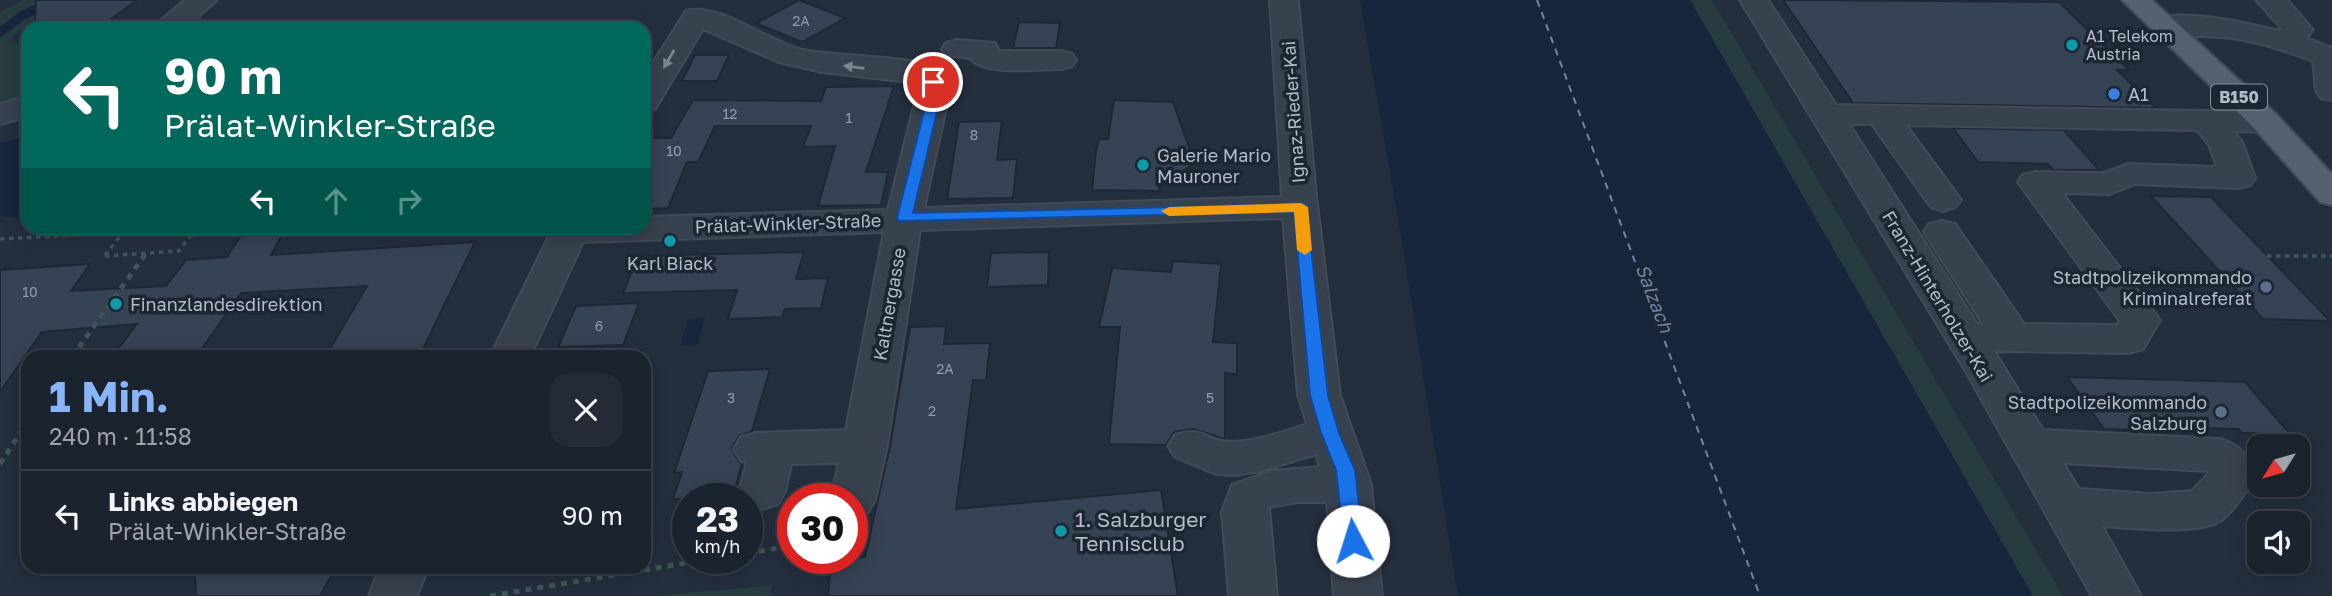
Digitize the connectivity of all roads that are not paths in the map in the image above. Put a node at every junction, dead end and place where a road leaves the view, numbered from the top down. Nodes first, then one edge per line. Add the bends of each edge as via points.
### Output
1 (203, 0) edge
2 (1284, 0) edge
3 (1754, 0) edge
4 (2136, 0) edge
5 (2270, 0) edge
6 (694, 8) edge
7 (176, 21) edge
8 (2164, 25) junction
9 (2286, 41) junction
10 (957, 49) dead end
11 (1061, 60) dead end
12 (651, 89) edge
13 (2332, 91) edge
14 (21, 108) edge
15 (0, 114) edge
16 (1826, 114) junction
17 (1881, 114) junction
18 (2206, 121) junction
19 (2266, 122) junction
20 (2332, 195) edge
21 (1301, 207) junction
22 (904, 218) junction
23 (651, 226) edge
24 (567, 235) edge
25 (1964, 337) junction
26 (2013, 339) junction
27 (513, 350) edge
28 (1330, 433) junction
29 (2028, 445) junction
30 (866, 446) junction
31 (1190, 446) dead end
32 (762, 483) edge
33 (856, 483) edge
34 (1349, 485) junction
35 (2066, 506) junction
36 (401, 574) edge
37 (393, 596) edge
38 (1253, 596) edge
39 (1358, 596) edge
40 (2116, 596) edge

1 - 7 street
2 - 21 street, Ignaz-Rieder-Kai
3 - 16 street, Franz-Hinterholzer-Kai
4 - 8 main road, B150
5 - 9 street via 2298,30
6 -> 12 street
22 -> 6 street, Kaltnergasse via 934,95 933,82 922,74 789,55 757,45
8 - 9 street via 2224,28
8 - 19 main road, B150
9 - 13 street via 2327,55
10 - 11 street via 985,49 984,57 990,60
14 - 15 street
16 - 17 street
16 - 25 street, Franz-Hinterholzer-Kai
17 - 18 street
17 - 26 street
18 - 19 street
18 - 26 street via 2225,142 2238,178 2129,174 2110,184 2035,182 2140,320 2129,339
19 - 20 main road, B150
21 - 22 street, Prälat-Winkler-Straße
21 - 28 street, Ignaz-Rieder-Kai via 1319,395
22 - 23 street, Prälat-Winkler-Straße
22 - 30 street, Kaltnergasse
24 - 27 street
25 - 26 street
25 - 29 street, Franz-Hinterholzer-Kai
28 - 31 street via 1234,458 1205,454
28 - 34 street, Ignaz-Rieder-Kai
29 - 35 street, Franz-Hinterholzer-Kai
29 - 35 street via 2220,455 2235,474 2204,509 2151,512
30 - 32 street via 764,449
30 - 33 street, Kaltnergasse
34 - 38 street via 1293,486 1248,497 1245,513
34 - 39 street, Ignaz-Rieder-Kai
35 - 40 street, Franz-Hinterholzer-Kai
36 - 37 street

